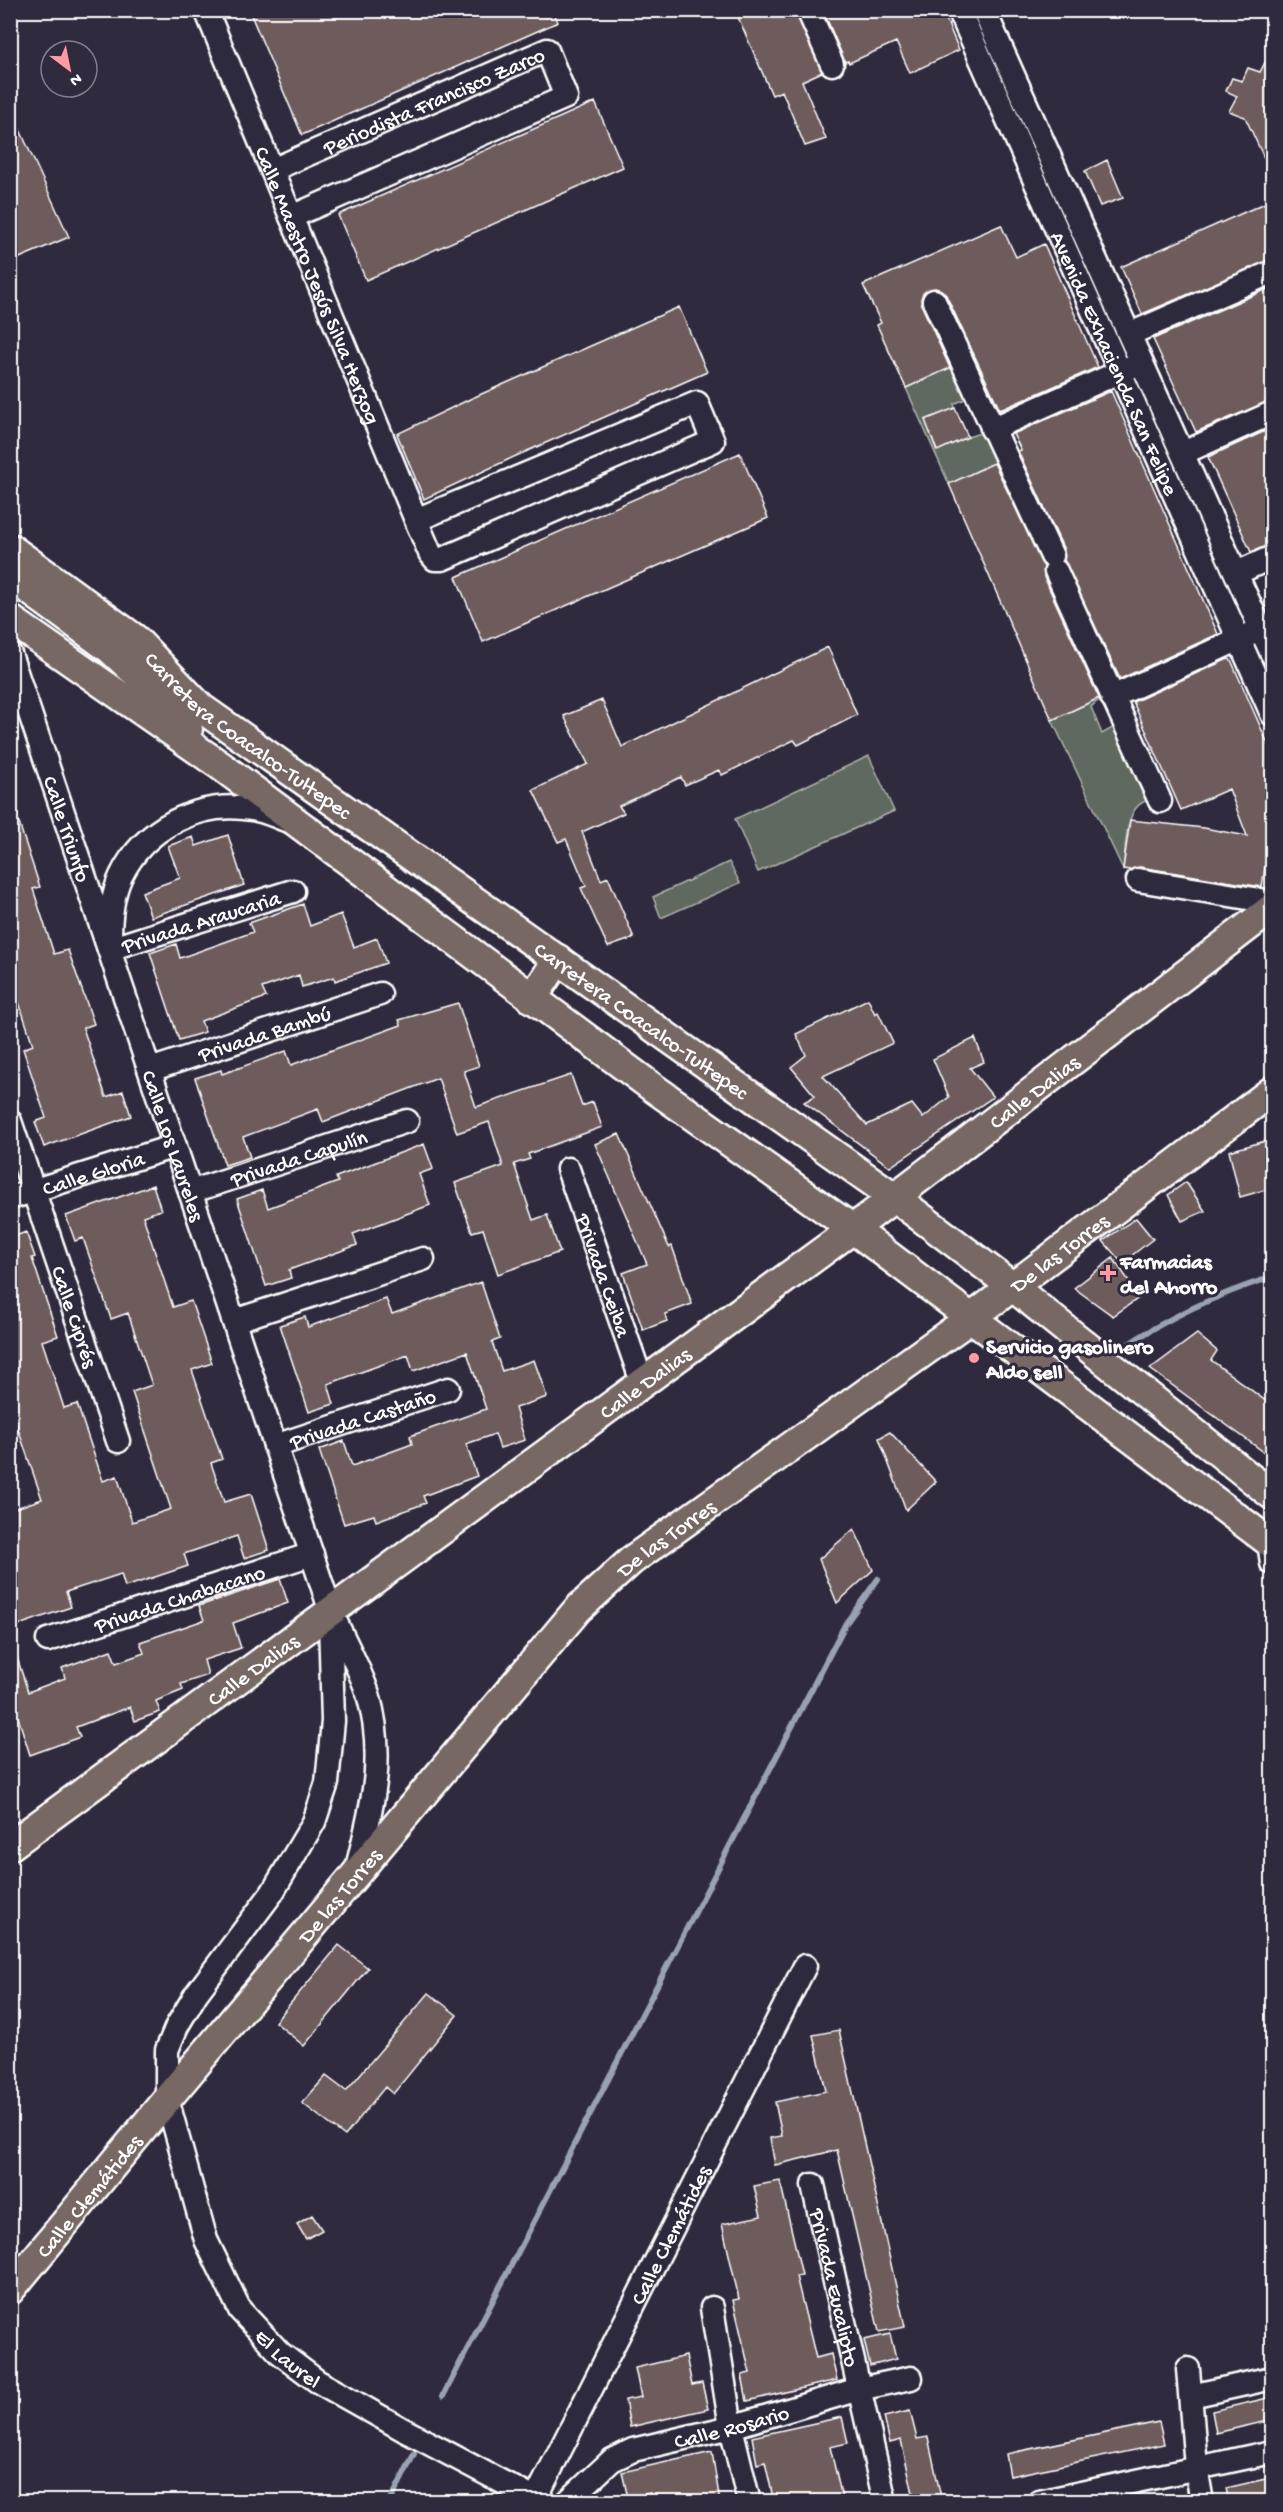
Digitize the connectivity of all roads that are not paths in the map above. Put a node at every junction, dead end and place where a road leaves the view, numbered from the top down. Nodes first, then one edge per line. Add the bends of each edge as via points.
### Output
1 (206, 10) edge
2 (808, 10) edge
3 (959, 10) edge
4 (984, 10) edge
5 (832, 64) dead end
6 (272, 170) junction
7 (291, 217) junction
8 (1272, 272) edge
9 (934, 301) dead end
10 (1130, 334) junction
11 (1142, 362) junction
12 (1119, 372) junction
13 (1272, 413) edge
14 (992, 429) junction
15 (1183, 453) junction
16 (416, 520) junction
17 (10, 548) edge
18 (1272, 557) edge
19 (1237, 573) junction
20 (10, 576) edge
21 (10, 619) edge
22 (1262, 629) junction
23 (1239, 639) junction
24 (10, 654) edge
25 (1272, 654) edge
26 (10, 686) edge
27 (1112, 697) junction
28 (29, 710) junction
29 (1272, 714) edge
30 (221, 766) junction
31 (1160, 801) dead end
32 (300, 825) junction
33 (1138, 880) dead end
34 (292, 891) dead end
35 (1272, 902) edge
36 (1272, 908) edge
37 (109, 949) junction
38 (558, 959) junction
39 (380, 994) dead end
40 (532, 999) junction
41 (150, 1070) junction
42 (1272, 1091) edge
43 (10, 1121) edge
44 (407, 1121) dead end
45 (175, 1146) junction
46 (568, 1169) dead end
47 (33, 1191) junction
48 (190, 1192) junction
49 (894, 1197) junction
50 (10, 1198) edge
51 (853, 1228) junction
52 (423, 1259) dead end
53 (1013, 1287) junction
54 (971, 1318) junction
55 (234, 1321) junction
56 (642, 1382) junction
57 (448, 1389) dead end
58 (118, 1441) dead end
59 (275, 1446) junction
60 (1272, 1495) edge
61 (1272, 1546) edge
62 (312, 1554) junction
63 (330, 1609) junction
64 (48, 1641) dead end
65 (10, 1846) edge
66 (356, 1874) junction
67 (805, 1966) dead end
68 (167, 2099) junction
69 (813, 2185) dead end
70 (10, 2290) edge
71 (712, 2308) dead end
72 (1188, 2369) dead end
73 (911, 2378) dead end
74 (1272, 2378) edge
75 (859, 2389) junction
76 (1191, 2396) junction
77 (731, 2427) junction
78 (1272, 2452) edge
79 (1196, 2467) junction
80 (537, 2501) edge
81 (567, 2502) edge
82 (749, 2502) edge
83 (885, 2502) edge
84 (1038, 2502) edge
85 (1202, 2502) edge

1 - 6 street, Calle Maestro Jesús Silva Herzog
2 - 5 street
3 - 12 street, Avenida Exhacienda San Felipe
4 - 10 street, Avenida Exhacienda San Felipe
6 - 7 street, Calle Maestro Jesús Silva Herzog
6 - 7 street, Periodista Francisco Zarco via 547,50 566,97
7 - 16 street, Calle Maestro Jesús Silva Herzog
8 - 10 street
9 - 14 street
10 - 11 street, Avenida Exhacienda San Felipe
11 - 12 street
11 - 15 street, Avenida Exhacienda San Felipe
12 - 14 street
12 - 23 street, Avenida Exhacienda San Felipe
13 - 15 street
14 - 27 street
15 - 19 street, Avenida Exhacienda San Felipe
16 - 16 street, Calle Maestro Jesús Silva Herzog via 697,402 713,441 442,559 435,559 430,553
17 - 38 main road, Carretera Coacalco-Tultepec via 134,638 201,708
18 - 19 street
19 - 22 street, Avenida Exhacienda San Felipe
20 - 30 main road via 110,649 150,686
21 - 30 main road, Carretera Coacalco-Tultepec
22 - 23 street
22 - 25 street, Avenida Exhacienda San Felipe
23 - 27 street
23 - 29 street, Avenida Exhacienda San Felipe
24 - 28 street, Calle Triunfo
26 - 28 street, Calle Triunfo
27 - 31 street
28 - 37 street, Calle Triunfo
30 - 32 main road, Carretera Coacalco-Tultepec
32 - 37 street, Calle Los Laureles via 251,808 212,808 174,820 143,844 121,876 111,914
32 - 40 main road, Carretera Coacalco-Tultepec
33 - 35 street
34 - 37 street, Privada Araucaria
36 - 49 main road, Calle Dalias
37 - 41 street, Calle Los Laureles
38 - 40 main road
38 - 49 main road, Carretera Coacalco-Tultepec
39 - 41 street, Privada Bambú
40 - 51 main road, Carretera Coacalco-Tultepec
41 - 45 street, Calle Los Laureles
42 - 53 main road, De las Torres
43 - 47 street, Calle Ciprés
44 - 48 street, Privada Capulín
45 - 47 street, Calle Gloria
45 - 48 street, Calle Los Laureles
46 - 56 street, Privada Ceiba
47 - 50 street, Calle Gloria
47 - 58 street, Calle Ciprés
48 - 55 street, Calle Los Laureles
49 - 51 main road, Calle Dalias
49 - 53 main road, Carretera Coacalco-Tultepec
51 - 54 main road, Carretera Coacalco-Tultepec
51 - 56 main road, Calle Dalias
52 - 55 street
53 - 54 main road, De las Torres
53 - 60 main road, Carretera Coacalco-Tultepec
54 - 61 main road, Carretera Coacalco-Tultepec
54 - 66 main road, De las Torres via 632,1560 578,1609
55 - 59 street, Calle Los Laureles
56 - 63 main road, Calle Dalias
57 - 59 street, Privada Castaño
59 - 62 street, Calle Los Laureles
62 - 63 street, Calle Los Laureles
62 - 64 street, Privada Chabacano
63 - 65 main road, Calle Dalias
63 - 66 street via 367,1693 377,1741 376,1784
63 - 68 street, El Laurel via 333,1721 327,1783 314,1822 272,1893 196,1994 177,2026 167,2050
66 - 68 main road, De las Torres
67 - 80 street, Calle Clemátides
68 - 70 main road, Calle Clemátides
68 - 80 street, El Laurel via 206,2240 240,2310 280,2354 317,2381
69 - 75 street, Privada Eucalipto
71 - 77 street
72 - 76 street
73 - 75 street, Calle Rosario
74 - 76 street
75 - 77 street, Calle Rosario
75 - 83 street, Privada Eucalipto
76 - 79 street
77 - 81 street, Calle Rosario via 633,2450 612,2460
77 - 82 street
78 - 79 street
79 - 84 street
79 - 85 street

